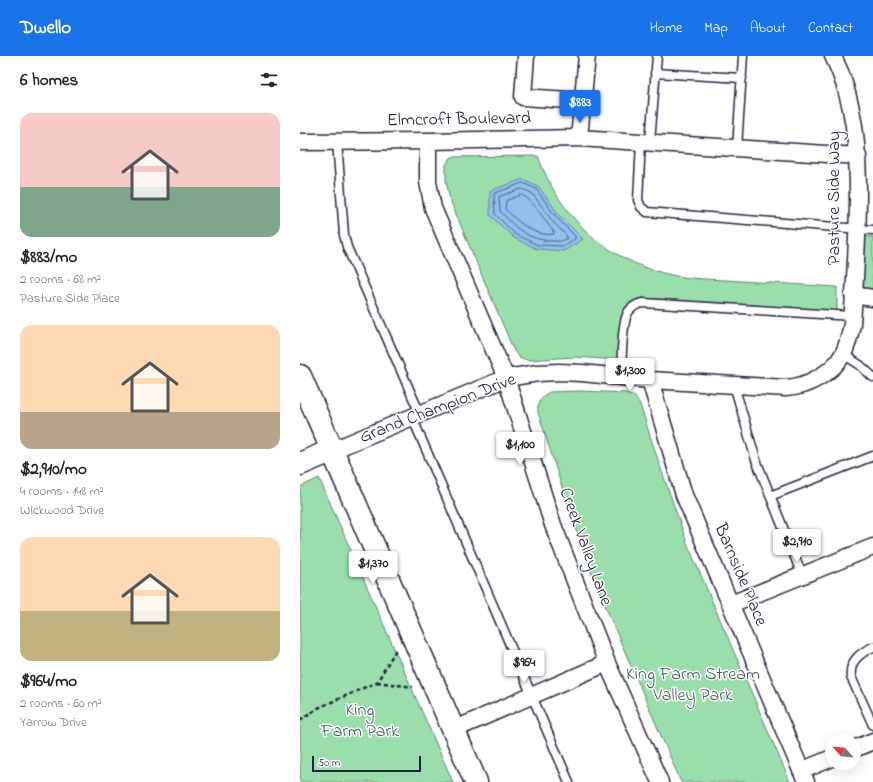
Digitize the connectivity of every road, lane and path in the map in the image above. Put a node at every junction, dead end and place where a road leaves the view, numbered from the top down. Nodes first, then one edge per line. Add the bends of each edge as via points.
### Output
1 (526, 56) edge
2 (587, 56) edge
3 (657, 56) edge
4 (743, 56) edge
5 (834, 56) edge
6 (655, 73) junction
7 (742, 78) junction
8 (583, 101) junction
9 (579, 138) junction
10 (337, 141) junction
11 (428, 141) junction
12 (300, 142) edge
13 (645, 142) junction
14 (737, 148) junction
15 (858, 156) junction
16 (866, 229) edge
17 (854, 295) junction
18 (873, 298) edge
19 (852, 316) junction
20 (843, 354) junction
21 (300, 376) edge
22 (620, 377) junction
23 (873, 377) edge
24 (506, 378) junction
25 (650, 380) junction
26 (734, 385) junction
27 (416, 416) junction
28 (333, 450) junction
29 (873, 456) edge
30 (300, 464) edge
31 (770, 496) junction
32 (873, 547) edge
33 (802, 575) junction
34 (731, 604) junction
35 (873, 647) edge
36 (397, 648) dead end
37 (607, 663) junction
38 (377, 682) junction
39 (413, 687) dead end
40 (532, 696) junction
41 (300, 720) edge
42 (873, 725) edge
43 (453, 730) junction
44 (873, 741) edge
45 (861, 746) edge
46 (825, 762) edge
47 (804, 776) edge
48 (476, 782) edge
49 (569, 782) edge
50 (660, 782) edge

1 - 8 street via 523,96
2 - 8 street
3 - 6 lane
4 - 7 lane
5 - 15 street, Pasture Side Way via 853,117
6 - 7 lane
6 - 13 lane
7 - 14 lane
8 - 9 street
9 - 11 street, Elmcroft Boulevard
9 - 13 street, Elmcroft Boulevard
10 - 11 street, Elmcroft Boulevard
10 - 12 street, Elmcroft Boulevard
10 - 27 lane via 347,248
11 - 24 street, Creek Valley Lane via 428,182 433,208
13 - 14 street, Elmcroft Boulevard
13 - 16 lane via 638,200 647,212
14 - 15 street, Elmcroft Boulevard
15 - 16 street, Pasture Side Way
16 - 17 street, Pasture Side Way
17 - 18 street
17 - 19 street, Grand Champion Drive
19 - 20 street, Grand Champion Drive via 849,338
19 - 22 lane via 635,304 625,321
20 - 23 lane
20 - 26 street, Grand Champion Drive via 819,378 794,388
21 - 28 street
22 - 24 street, Grand Champion Drive via 559,372
22 - 25 street, Grand Champion Drive
24 - 27 street, Grand Champion Drive
24 - 37 street, Creek Valley Lane via 553,525
25 - 26 street, Grand Champion Drive
25 - 34 street, Barnside Place via 684,495
26 - 31 lane via 756,460
27 - 28 street, Grand Champion Drive
27 - 40 lane
28 - 30 street, Grand Champion Drive
28 - 43 street
29 - 31 lane
31 - 33 lane
32 - 33 street
33 - 34 street
34 - 47 street, Barnside Place
35 - 42 lane via 858,656 850,670
36 - 38 path
37 - 40 street
37 - 50 street, Creek Valley Lane
38 - 39 path
38 - 41 path via 318,708
40 - 43 street
40 - 49 lane
43 - 48 street
44 - 45 street
46 - 47 street

